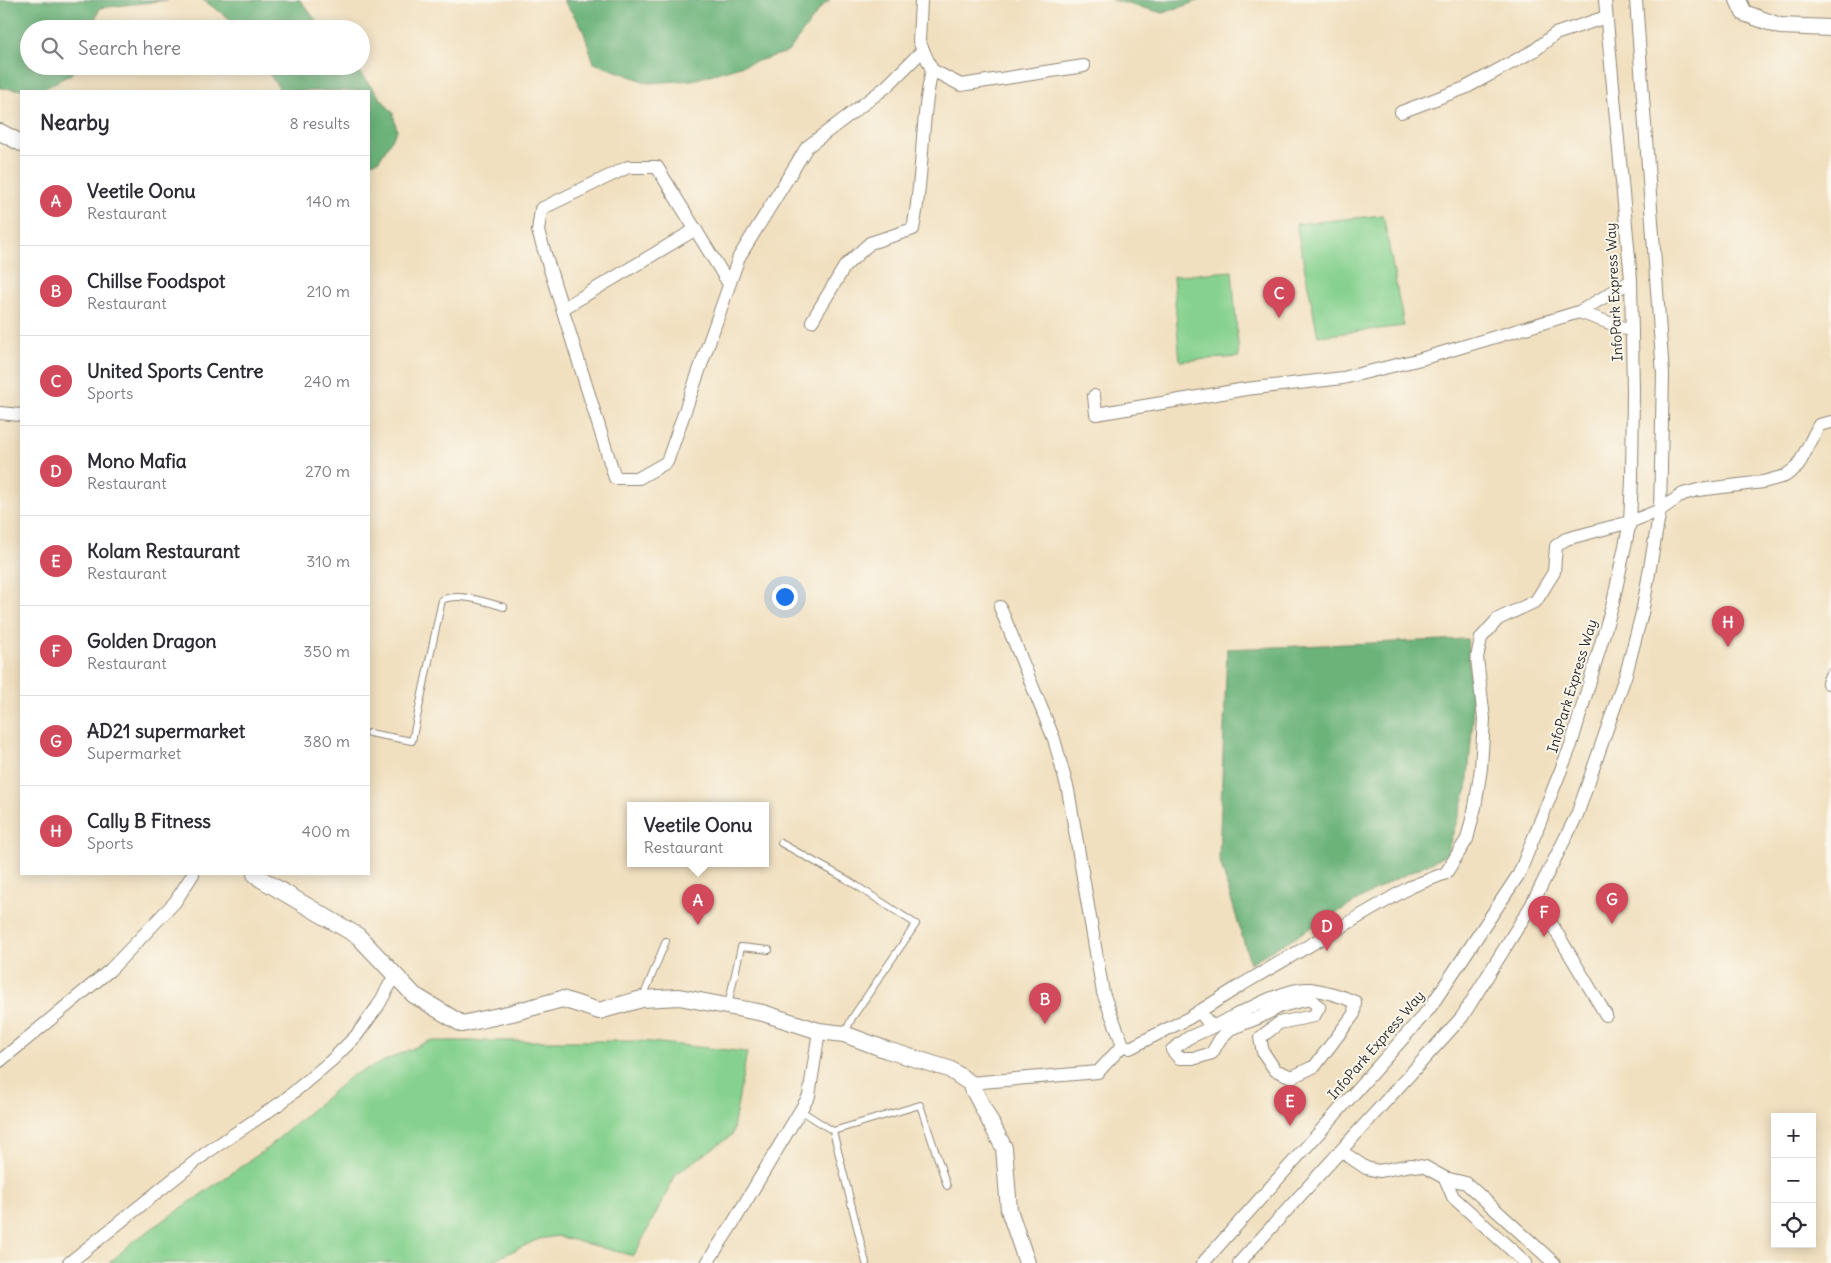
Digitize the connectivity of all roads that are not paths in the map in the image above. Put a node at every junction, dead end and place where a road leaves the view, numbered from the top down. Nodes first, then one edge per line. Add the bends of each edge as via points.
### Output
1 (921, 0) edge
2 (1605, 0) edge
3 (1636, 0) edge
4 (1738, 0) edge
5 (1606, 17) junction
6 (1831, 28) edge
7 (923, 50) junction
8 (1084, 66) dead end
9 (932, 70) junction
10 (1401, 112) dead end
11 (0, 132) edge
12 (20, 142) edge
13 (696, 228) junction
14 (1631, 281) junction
15 (729, 284) junction
16 (562, 309) junction
17 (1579, 312) junction
18 (812, 321) dead end
19 (1632, 331) junction
20 (1094, 396) dead end
21 (0, 413) edge
22 (20, 416) edge
23 (1831, 422) edge
24 (1660, 510) junction
25 (1630, 522) junction
26 (504, 607) dead end
27 (1000, 607) dead end
28 (370, 733) edge
29 (781, 843) dead end
30 (192, 875) edge
31 (256, 875) edge
32 (1536, 898) junction
33 (666, 941) dead end
34 (769, 950) dead end
35 (394, 975) junction
36 (642, 998) junction
37 (728, 1006) junction
38 (1199, 1011) junction
39 (1606, 1014) dead end
40 (1212, 1027) junction
41 (819, 1031) junction
42 (844, 1034) junction
43 (1124, 1045) junction
44 (0, 1061) edge
45 (970, 1083) junction
46 (800, 1110) junction
47 (833, 1131) junction
48 (1341, 1151) junction
49 (1445, 1178) junction
50 (947, 1186) dead end
51 (69, 1263) edge
52 (706, 1263) edge
53 (866, 1263) edge
54 (1027, 1263) edge
55 (1203, 1263) edge
56 (1239, 1263) edge
57 (1526, 1263) edge
58 (1554, 1263) edge

1 - 7 street via 919,41
2 - 5 street, InfoPark Express Way
3 - 24 street via 1663,374
4 - 6 street via 1744,13 1780,26
5 - 10 street via 1555,34 1535,50 1465,88
5 - 14 street, InfoPark Express Way
7 - 9 street
7 - 15 street via 886,87 807,147 739,257
8 - 9 street via 961,85
9 - 18 street via 926,96 919,199 913,228 870,243 845,266
11 - 12 street
13 - 15 street
13 - 16 street
13 - 16 street via 658,167 628,167 542,209 538,231
14 - 17 street
14 - 19 street, InfoPark Express Way
15 - 16 street via 667,462 639,478 615,478
17 - 19 street
17 - 20 street via 1421,360 1343,378 1246,389 1096,414
19 - 25 street, InfoPark Express Way
21 - 22 street
23 - 24 street via 1819,425 1798,466 1784,476 1764,482 1690,492
24 - 25 street
24 - 32 street via 1642,613 1626,674 1577,815
25 - 38 street via 1566,539 1556,546 1554,572 1536,601 1498,619 1481,638 1477,658 1484,719 1481,768 1467,839 1446,873 1410,886
25 - 55 street, InfoPark Express Way via 1613,603 1571,745 1519,874 1429,1009
26 - 28 lane via 478,599 448,597 442,600 412,741
27 - 43 street via 1054,739 1068,790 1103,993
29 - 42 lane via 846,879 916,924
30 - 44 street via 175,902 110,970
31 - 35 street via 358,936
32 - 39 street
32 - 48 street via 1462,1018
33 - 36 lane
34 - 37 lane via 741,947
35 - 36 street via 414,995 462,1024 562,998 599,1011
35 - 51 street via 378,1006 356,1036 332,1060 282,1102 206,1153
36 - 37 street via 679,997
37 - 41 street via 763,1013
38 - 40 street
38 - 43 street via 1130,1048
40 - 40 street via 1292,991 1309,989 1355,1002 1354,1014 1315,1066 1292,1077 1275,1070 1263,1052 1260,1038 1279,1023 1314,1016 1318,1007 1310,999 1281,1006 1230,1029 1212,1053 1196,1058 1179,1058 1172,1050
41 - 42 street
41 - 46 street via 809,1096
42 - 45 street via 949,1069
43 - 45 street via 1098,1072
45 - 54 street via 1004,1148 1009,1210
46 - 47 lane
46 - 52 street
47 - 50 lane via 920,1105
47 - 53 lane
48 - 49 street via 1366,1168 1379,1171 1411,1165 1425,1167
48 - 56 street
49 - 57 street via 1453,1197
49 - 58 street via 1466,1183

